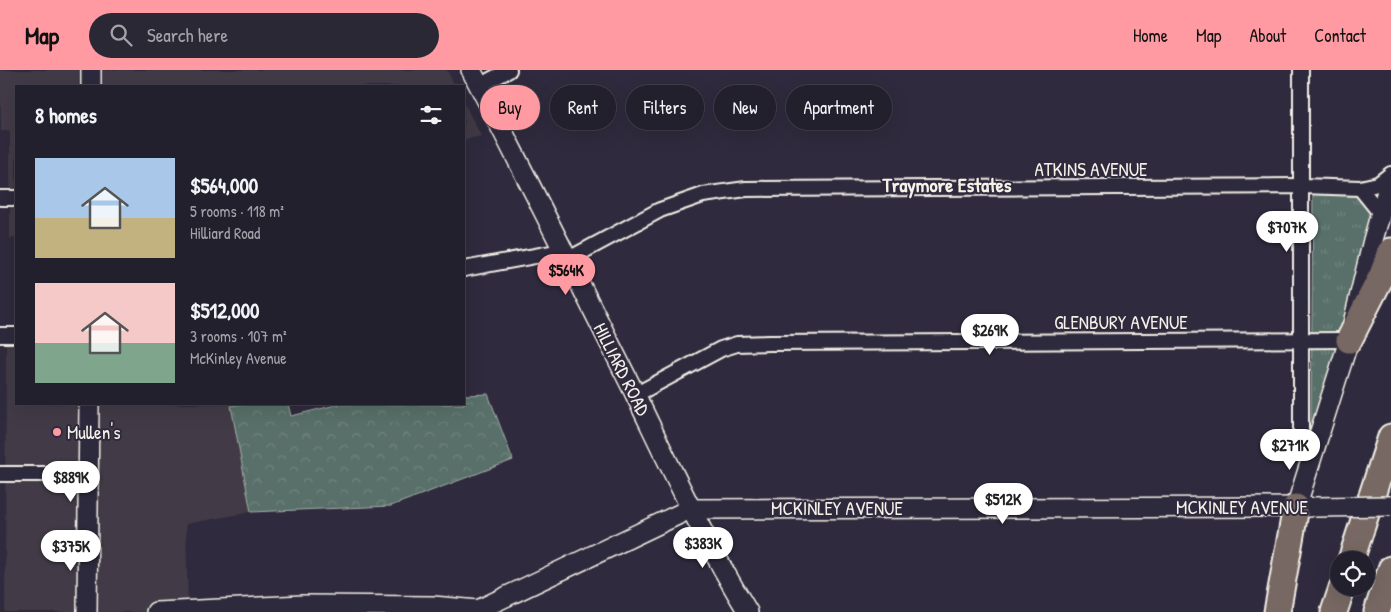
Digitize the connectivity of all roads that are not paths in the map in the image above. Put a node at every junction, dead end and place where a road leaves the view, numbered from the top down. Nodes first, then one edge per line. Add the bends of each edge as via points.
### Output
1 (91, 70) edge
2 (509, 70) edge
3 (1301, 70) edge
4 (475, 78) edge
5 (91, 85) edge
6 (1391, 176) edge
7 (1302, 186) junction
8 (1360, 188) junction
9 (0, 198) edge
10 (15, 198) edge
11 (1380, 213) junction
12 (1391, 251) edge
13 (565, 256) junction
14 (465, 269) edge
15 (0, 335) edge
16 (15, 335) edge
17 (1301, 339) junction
18 (1349, 340) junction
19 (635, 395) junction
20 (89, 405) edge
21 (1301, 436) dead end
22 (1391, 437) edge
23 (0, 474) edge
24 (88, 474) junction
25 (1391, 506) edge
26 (1306, 507) junction
27 (690, 509) junction
28 (1354, 551) edge
29 (1391, 569) edge
30 (1339, 596) edge
31 (303, 609) edge
32 (478, 611) edge
33 (88, 612) edge
34 (156, 612) edge
35 (748, 612) edge
36 (1264, 612) edge
37 (1277, 612) edge
38 (1334, 612) edge
39 (1377, 612) edge

1 - 5 main road
2 - 4 street
3 - 7 street
4 - 13 main road, HILLIARD ROAD
6 - 8 street, ATKINS AVENUE via 1378,184
6 - 11 main road
7 - 8 street, ATKINS AVENUE
7 - 13 street, ATKINS AVENUE via 746,189 703,196 660,210
7 - 17 street
8 - 11 street
9 - 10 street
11 - 18 main road
12 - 18 highway
13 - 14 street, ATKINS AVENUE
13 - 19 main road, HILLIARD ROAD
15 - 16 street
17 - 18 street, GLENBURY AVENUE
17 - 19 street, GLENBURY AVENUE via 737,344 721,349
17 - 21 street
18 - 26 main road
19 - 27 main road, HILLIARD ROAD
20 - 24 main road
22 - 28 highway
23 - 24 street
24 - 33 main road
25 - 26 main road, MCKINLEY AVENUE, bridge
26 - 27 main road, MCKINLEY AVENUE
26 - 36 main road
26 - 37 highway
27 - 32 main road, MCKINLEY AVENUE
27 - 35 main road, HILLIARD ROAD
29 - 39 highway
30 - 38 highway
31 - 32 main road, MCKINLEY AVENUE via 433,606
31 - 34 main road, MCKINLEY AVENUE

